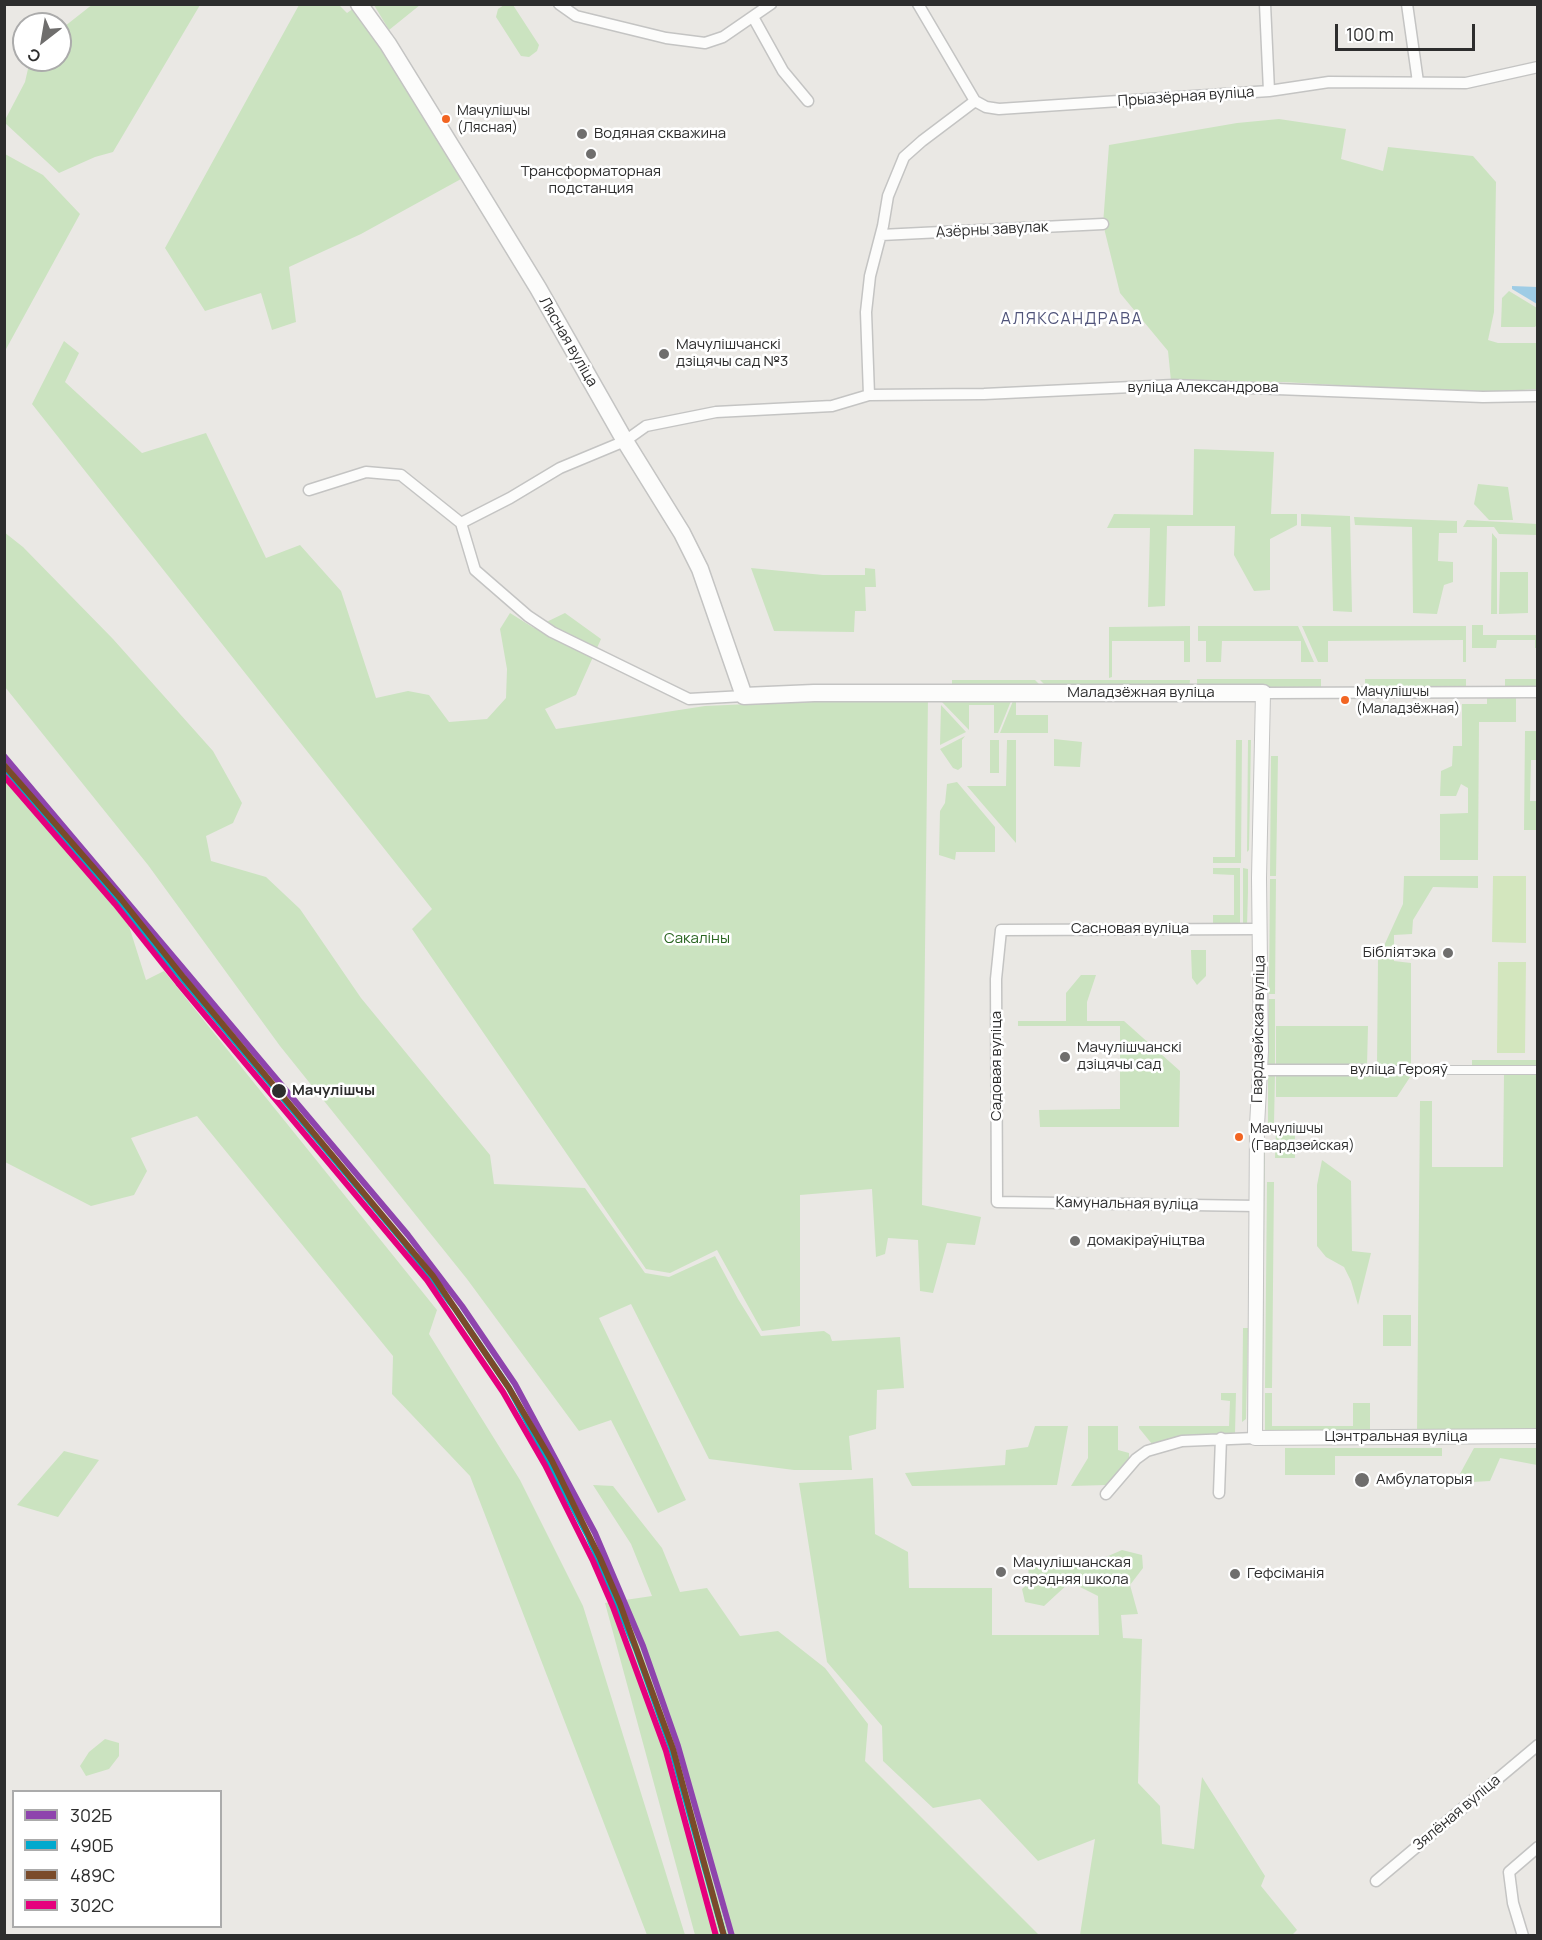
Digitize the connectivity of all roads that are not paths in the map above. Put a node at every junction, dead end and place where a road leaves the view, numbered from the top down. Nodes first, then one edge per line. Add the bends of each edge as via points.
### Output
1 (359, 4) edge
2 (559, 4) edge
3 (771, 4) edge
4 (918, 4) edge
5 (1265, 4) edge
6 (1407, 4) edge
7 (753, 17) junction
8 (1538, 67) edge
9 (1418, 82) junction
10 (1269, 91) junction
11 (808, 101) dead end
12 (975, 101) junction
13 (1103, 224) dead end
14 (880, 235) junction
15 (869, 394) junction
16 (1538, 396) edge
17 (625, 441) junction
18 (309, 490) dead end
19 (461, 523) junction
20 (1538, 692) edge
21 (1263, 693) junction
22 (744, 696) junction
23 (1259, 929) junction
24 (1000, 930) joint
25 (1261, 1070) junction
26 (1372, 1070) joint
27 (1538, 1070) edge
28 (997, 1202) joint
29 (1257, 1206) junction
30 (1538, 1436) edge
31 (1221, 1438) junction
32 (1255, 1438) junction
33 (1106, 1494) dead end
34 (1219, 1494) dead end
35 (1538, 1745) edge
36 (1538, 1847) edge
37 (1376, 1881) dead end
38 (1523, 1935) edge

1 - 17 main road, Лясная вуліца via 379,30 538,288
2 - 7 street via 576,16 666,38 705,43 723,37
3 - 7 street
4 - 12 street
5 - 10 street
6 - 9 street
7 - 11 street via 783,70
8 - 9 street, Прыазёрная вуліца via 1466,83
9 - 10 street, Прыазёрная вуліца via 1329,82
10 - 12 street, Прыазёрная вуліца via 999,110
12 - 14 street via 904,158 888,196
13 - 14 street, Азёрны завулак
14 - 15 street via 866,312
15 - 16 street, вуліца Александрова via 984,394 1174,385
15 - 17 street, вуліца Александрова via 832,406 716,412 655,423
17 - 19 street, вуліца Александрова via 560,468
17 - 22 main road, Лясная вуліца via 700,569
18 - 19 street via 366,472 401,476
19 - 22 street via 475,570 552,632 689,699
20 - 21 street, Маладзёжная вуліца
21 - 22 main road, Маладзёжная вуліца
21 - 23 street, Гвардзейская вуліца
23 - 24 street, Сасновая вуліца
23 - 25 street, Гвардзейская вуліца
24 - 28 street, Садовая вуліца via 996,979
25 - 26 street, вуліца Герояў
25 - 29 street, Гвардзейская вуліца
26 - 27 street, вуліца Герояў
28 - 29 street, Камунальная вуліца
29 - 32 street, Гвардзейская вуліца
30 - 32 street, Цэнтральная вуліца
31 - 32 street
31 - 33 street via 1147,1451
31 - 34 street
35 - 37 street, Зялёная вуліца
36 - 38 street via 1509,1872

